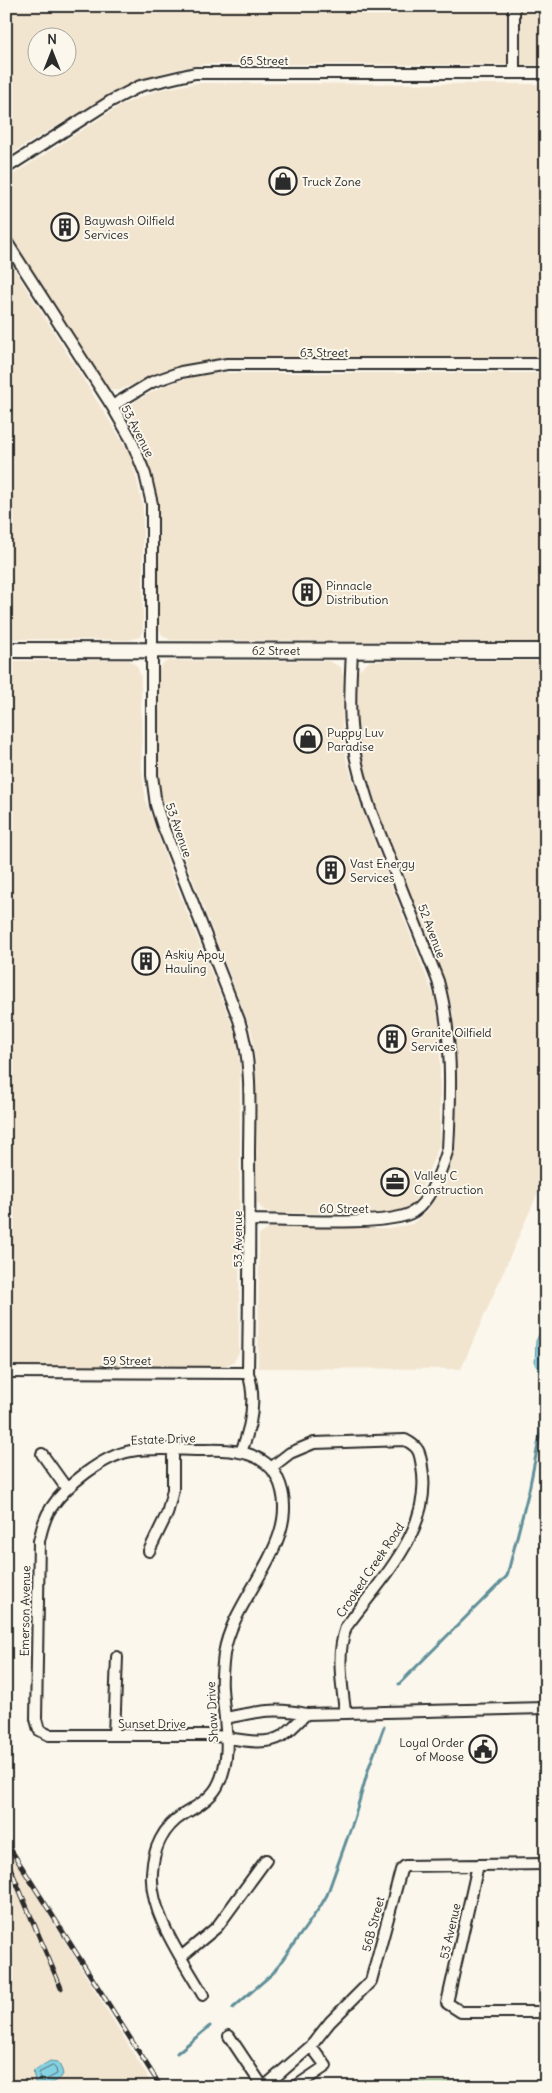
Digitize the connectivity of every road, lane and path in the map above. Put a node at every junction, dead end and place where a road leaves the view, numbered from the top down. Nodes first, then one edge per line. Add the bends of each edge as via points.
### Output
1 (514, 6) edge
2 (514, 73) junction
3 (546, 73) edge
4 (6, 168) edge
5 (6, 241) edge
6 (546, 364) edge
7 (112, 406) junction
8 (6, 650) edge
9 (352, 650) junction
10 (151, 651) junction
11 (546, 651) edge
12 (429, 1195) joint
13 (250, 1220) junction
14 (6, 1372) edge
15 (248, 1373) junction
16 (173, 1450) junction
17 (242, 1452) junction
18 (42, 1454) dead end
19 (272, 1467) junction
20 (67, 1489) junction
21 (149, 1551) dead end
22 (117, 1657) dead end
23 (546, 1708) edge
24 (345, 1712) junction
25 (306, 1714) junction
26 (226, 1718) junction
27 (49, 1735) joint
28 (114, 1735) junction
29 (227, 1737) junction
30 (266, 1860) dead end
31 (546, 1864) edge
32 (478, 1865) junction
33 (181, 1957) junction
34 (203, 1995) dead end
35 (546, 2012) edge
36 (229, 2036) dead end
37 (311, 2046) junction
38 (263, 2087) edge
39 (295, 2087) edge

1 - 2 street
2 - 3 street, 65 Street
2 - 4 street, 65 Street via 195,73 140,86
5 - 7 street, 53 Avenue
6 - 7 street, 63 Street via 227,364 181,372 152,382
7 - 10 street, 53 Avenue via 137,452 152,504
8 - 10 main road, 62 Street
9 - 10 main road, 62 Street
9 - 11 main road, 62 Street
9 - 12 street, 52 Avenue via 351,724 361,783 438,981 448,1030 448,1149
10 - 13 street, 53 Avenue via 152,775 156,805 244,1036 248,1062
12 - 13 street, 60 Street via 415,1211 401,1218
13 - 15 street, 53 Avenue
14 - 15 street, 59 Street
15 - 17 street, 53 Avenue via 253,1387 252,1412
16 - 17 street, Estate Drive
16 - 20 street, Estate Drive via 138,1450 115,1456
16 - 21 street via 173,1490 167,1514
17 - 19 street
18 - 20 street
19 - 24 street, Crooked Creek Road via 290,1453 314,1443 405,1440 415,1445 420,1454 424,1490 412,1535 346,1627 342,1640
19 - 26 street, Shaw Drive via 286,1504 283,1526 238,1612 224,1652 222,1686
20 - 27 street, Emerson Avenue via 51,1508 39,1540 36,1720 39,1730
22 - 28 street
23 - 24 street
24 - 25 street
25 - 26 street via 273,1709
25 - 29 street, Sunset Drive via 281,1736 262,1742
26 - 29 street, Shaw Drive
27 - 28 street, Sunset Drive
28 - 29 street, Sunset Drive
29 - 33 street, Shaw Drive via 222,1776 216,1789 172,1823 155,1850 152,1893 158,1913
30 - 33 street via 217,1927
31 - 32 street, 56B Street
32 - 35 street, 53 Avenue via 447,2003 461,2012
32 - 37 street, 56B Street via 405,1866 401,1870 371,1981
33 - 34 street, Shaw Drive
36 - 38 street, 56B Street
37 - 38 street, 56B Street
37 - 39 street via 326,2066

